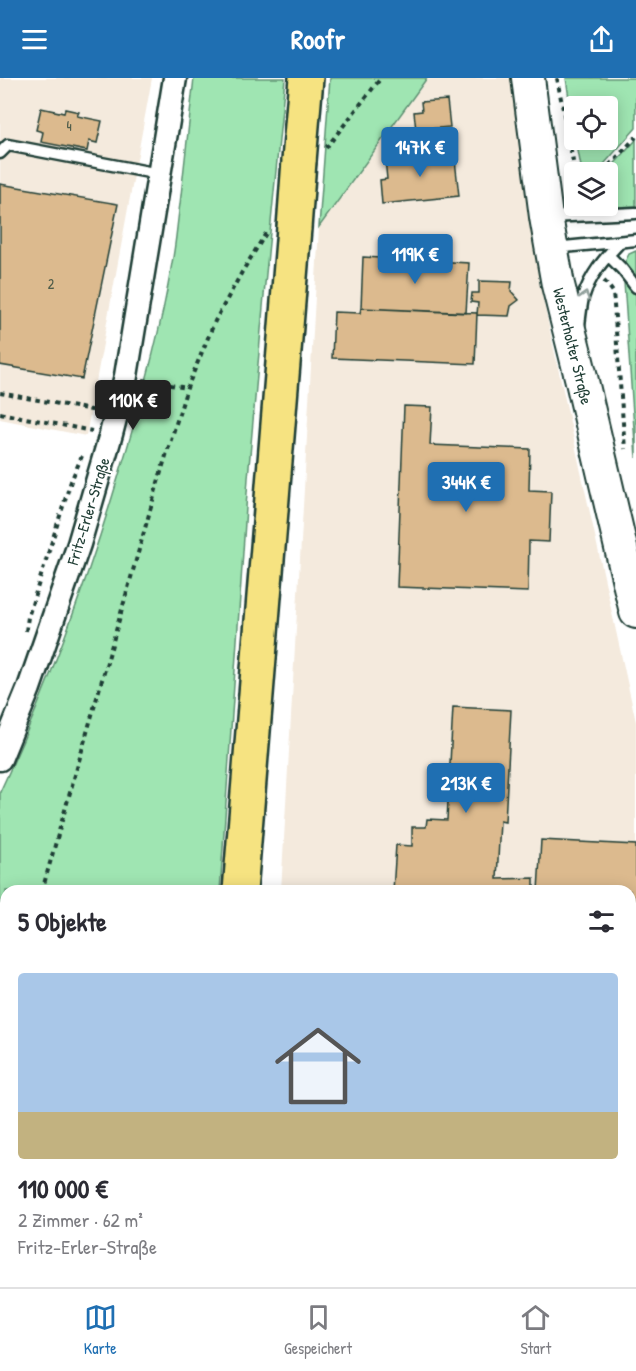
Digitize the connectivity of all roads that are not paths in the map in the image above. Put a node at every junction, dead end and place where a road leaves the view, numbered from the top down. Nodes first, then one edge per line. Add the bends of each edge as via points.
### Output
1 (175, 78) edge
2 (306, 78) edge
3 (528, 78) edge
4 (0, 153) edge
5 (159, 174) junction
6 (636, 213) edge
7 (546, 217) junction
8 (636, 240) edge
9 (620, 242) junction
10 (551, 248) junction
11 (608, 255) junction
12 (636, 287) edge
13 (575, 353) junction
14 (636, 612) edge
15 (0, 759) edge
16 (240, 885) edge

1 - 5 street, Fritz-Erler-Straße
2 - 16 main road, bridge
3 - 7 street, Westerholter Straße
4 - 5 lane via 8,145
5 - 15 street, Fritz-Erler-Straße via 126,376 111,434 73,563
6 - 7 lane
7 - 10 street, Westerholter Straße
8 - 9 lane
9 - 10 lane
9 - 11 lane
10 - 13 street, Westerholter Straße
11 - 12 lane
13 -> 11 lane via 583,298 593,274
13 - 14 street, Westerholter Straße

